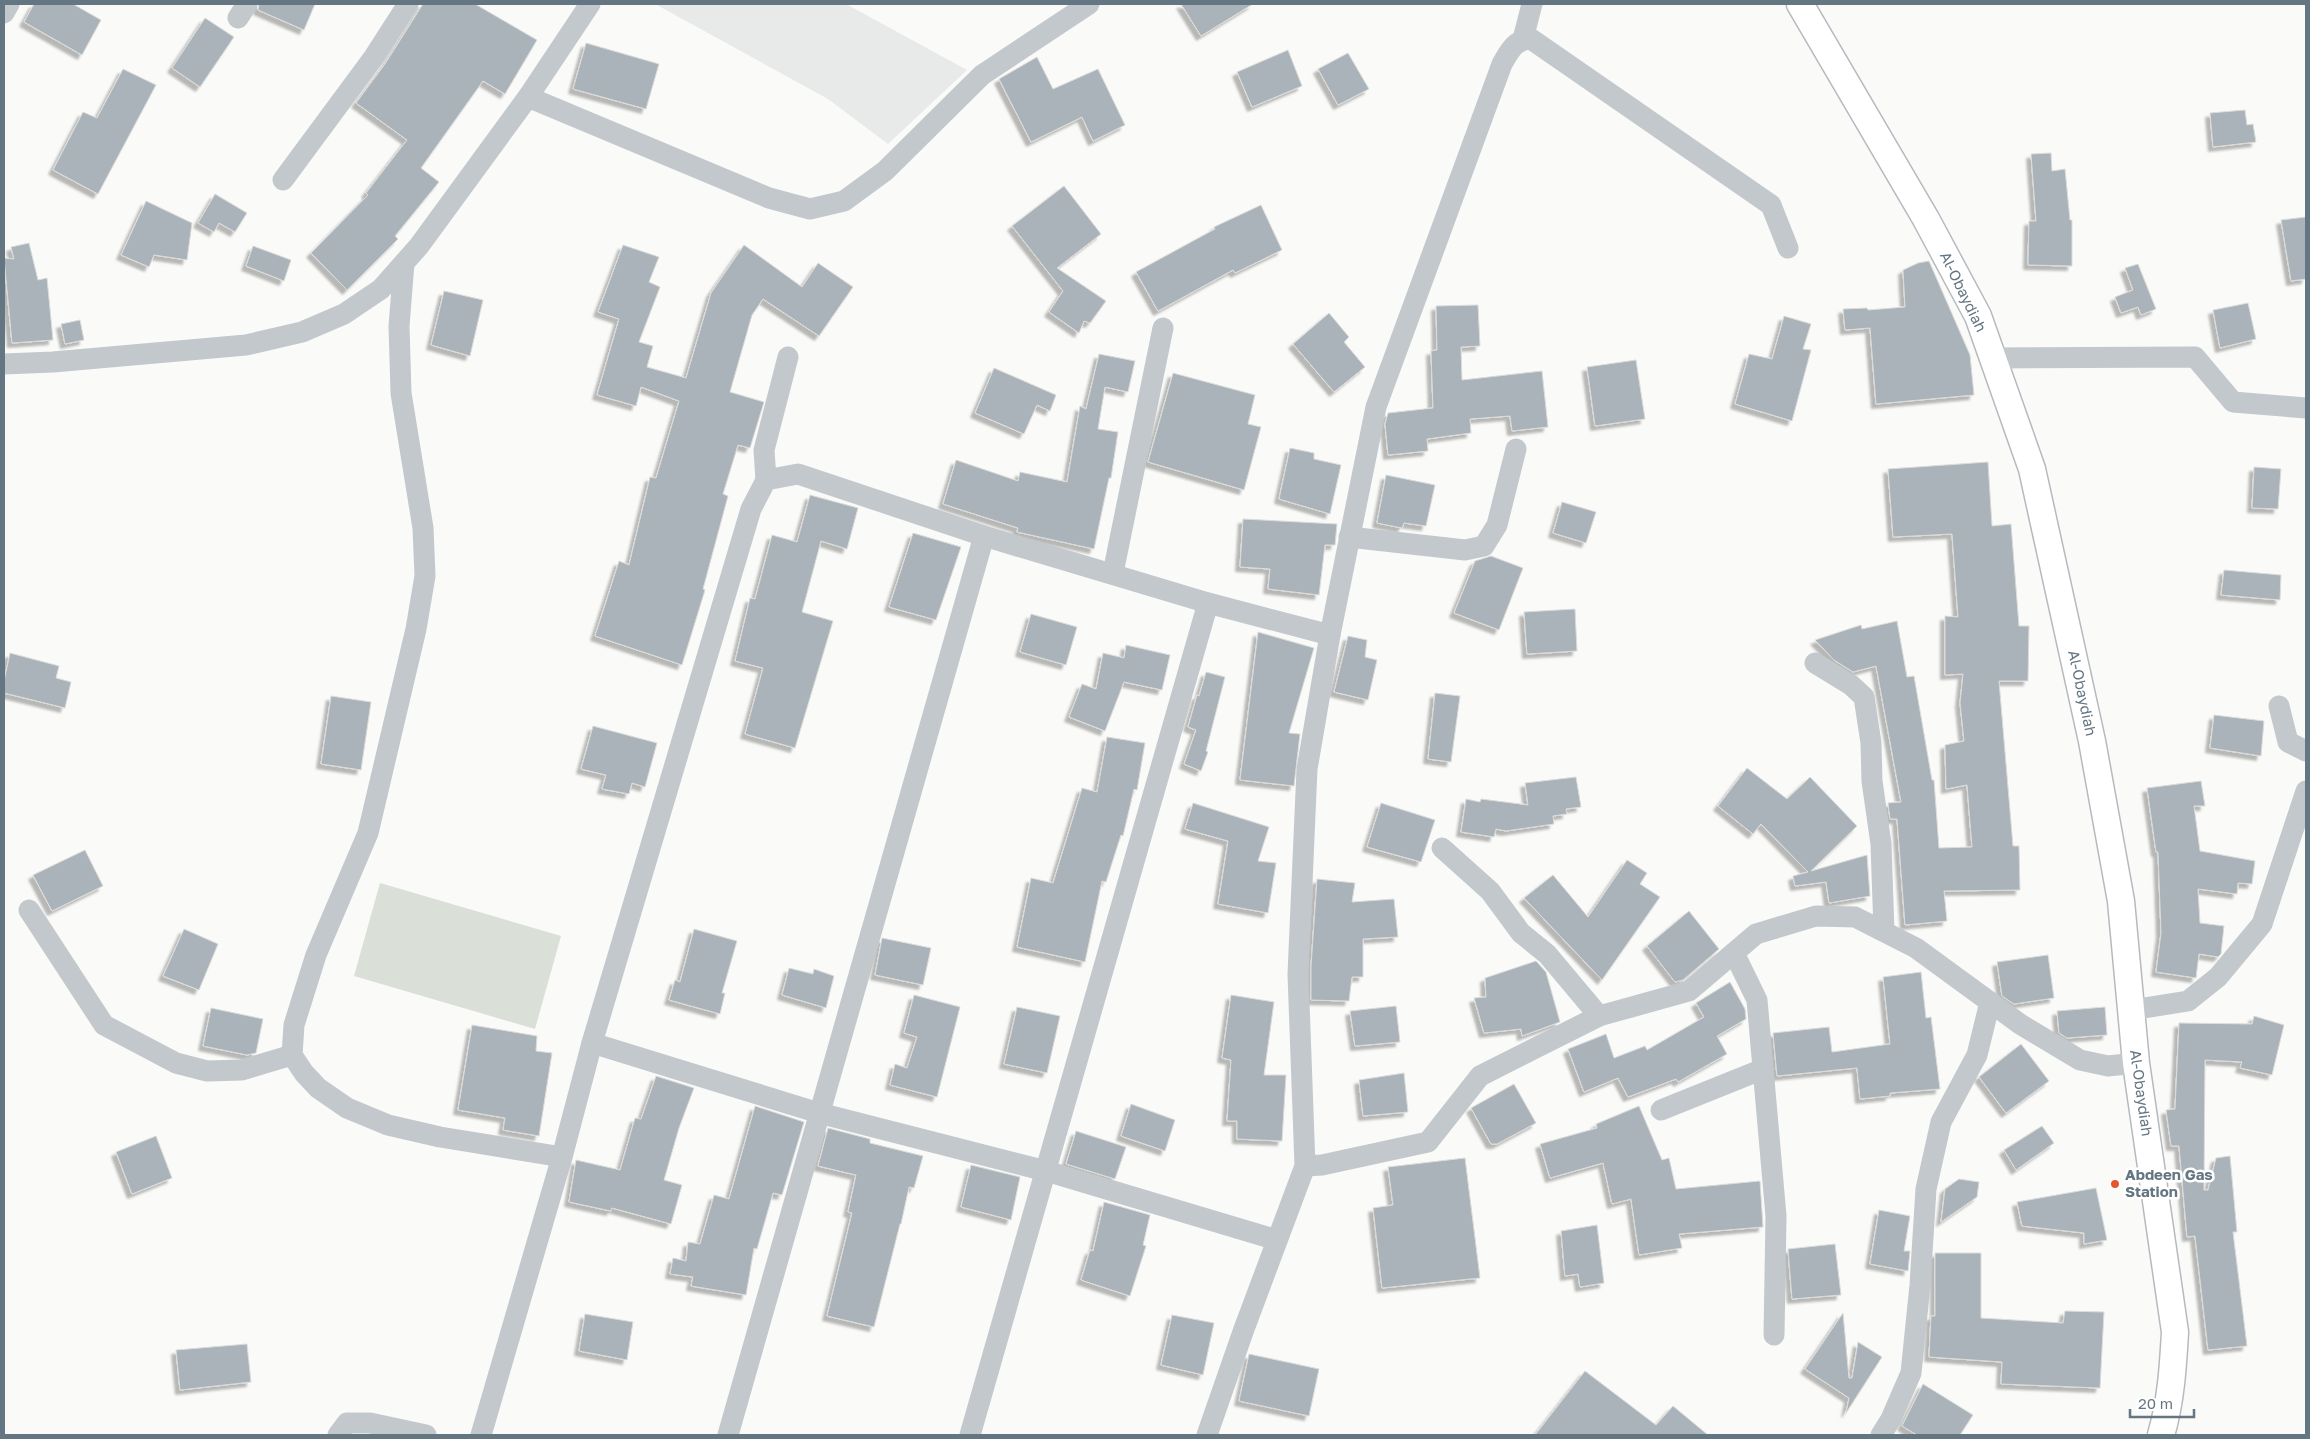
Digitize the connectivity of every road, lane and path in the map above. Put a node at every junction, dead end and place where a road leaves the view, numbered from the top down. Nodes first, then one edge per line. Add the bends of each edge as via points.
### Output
1 (9, 4) edge
2 (408, 4) edge
3 (590, 4) edge
4 (1088, 4) edge
5 (1532, 4) edge
6 (1800, 4) edge
7 (4, 13) edge
8 (1523, 39) junction
9 (528, 97) junction
10 (284, 180) dead end
11 (1788, 248) dead end
12 (404, 263) junction
13 (1163, 328) dead end
14 (788, 357) dead end
15 (1993, 358) junction
16 (4, 364) edge
17 (2306, 408) edge
18 (1516, 449) dead end
19 (766, 480) junction
20 (984, 536) junction
21 (1349, 537) junction
22 (1113, 573) junction
23 (1208, 603) junction
24 (1330, 635) junction
25 (1815, 663) dead end
26 (2279, 706) dead end
27 (2306, 751) edge
28 (2306, 791) edge
29 (1442, 848) dead end
30 (29, 910) dead end
31 (1884, 931) junction
32 (1734, 953) junction
33 (1990, 1002) junction
34 (2131, 1010) junction
35 (1599, 1016) junction
36 (592, 1043) junction
37 (292, 1055) junction
38 (2136, 1063) junction
39 (1763, 1069) junction
40 (1661, 1110) dead end
41 (819, 1113) junction
42 (562, 1157) junction
43 (1305, 1166) junction
44 (1046, 1170) junction
45 (1277, 1240) junction
46 (1774, 1335) dead end
47 (338, 1435) edge
48 (426, 1435) edge
49 (481, 1435) edge
50 (728, 1435) edge
51 (970, 1435) edge
52 (1208, 1435) edge
53 (1881, 1435) edge
54 (2161, 1435) edge

1 - 7 street
2 - 10 street via 374,57
3 - 9 street
4 - 9 street via 982,75 885,171 844,201 810,209 769,198
5 - 8 street
6 - 15 main road, Al-Obaydiah via 1926,219 1978,316
8 - 11 street via 1531,39 1541,45 1771,205
8 - 21 street via 1512,47 1502,64 1376,407
9 - 12 street
12 - 16 street via 381,288 344,314 302,332 246,345
12 - 37 street via 399,326 400,393 423,528 425,576 416,629 368,833 316,955 294,1025
13 - 22 street
14 - 19 street via 764,450
15 - 17 street via 2195,357 2233,402
15 - 34 main road, Al-Obaydiah via 2032,469 2092,741 2121,901
18 - 21 street via 1498,525 1484,546 1465,550
19 - 20 street via 798,474
19 - 36 street via 751,509
20 - 22 street
20 - 41 street
21 - 24 street
22 - 23 street
23 - 24 street
23 - 44 street
24 - 43 street via 1307,769 1298,974
25 - 31 street via 1864,697 1881,844
26 - 27 street via 2288,742
28 - 34 street via 2262,924 2218,977 2188,1001
29 - 35 street via 1490,891 1521,933 1547,954
30 - 37 street via 104,1025 176,1063 207,1071 242,1070
31 - 32 street via 1855,917 1816,916 1756,934
31 - 33 street via 1916,948
32 - 35 street via 1690,991
32 - 39 street via 1757,1000
33 - 38 street via 2080,1060 2108,1066
33 - 53 street via 1977,1056 1941,1122 1926,1189 1910,1373
34 - 38 main road, Al-Obaydiah
35 - 43 street via 1480,1076 1428,1142
36 - 41 street
36 - 42 street
37 - 42 street via 318,1088 347,1108 388,1125
38 - 54 main road, Al-Obaydiah via 2175,1332 2173,1370
39 - 40 street
39 - 46 street via 1776,1216
41 - 44 street
41 - 50 street
42 - 49 street
43 - 45 street
44 - 45 street
44 - 51 street
45 - 52 street
47 - 48 street via 347,1423 370,1423

